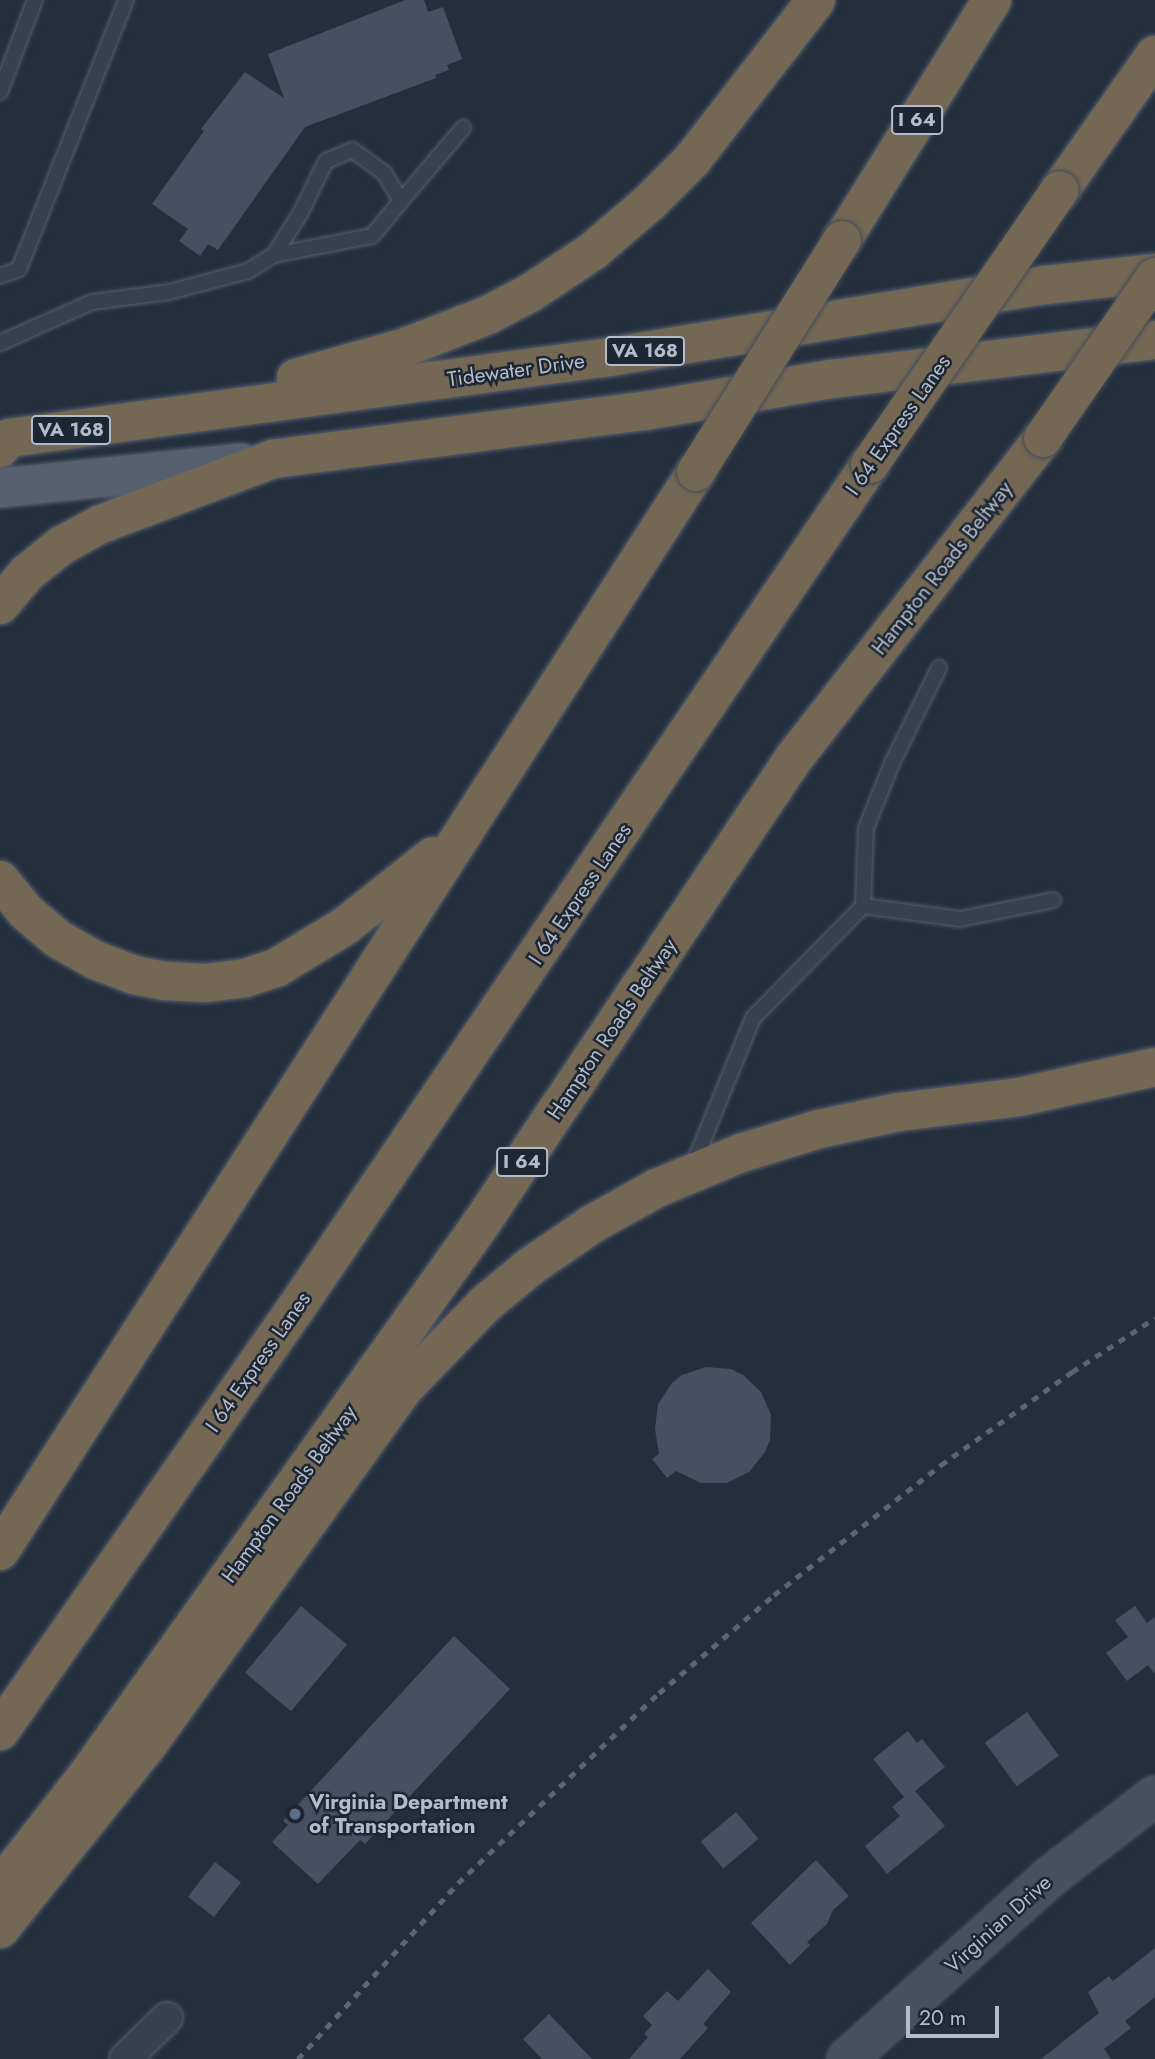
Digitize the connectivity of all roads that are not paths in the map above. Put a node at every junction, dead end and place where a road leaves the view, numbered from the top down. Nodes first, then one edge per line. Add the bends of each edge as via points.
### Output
1 (35, 0) edge
2 (126, 0) edge
3 (816, 0) edge
4 (992, 0) edge
5 (1155, 55) edge
6 (0, 92) edge
7 (463, 128) dead end
8 (401, 201) junction
9 (274, 255) junction
10 (1155, 275) edge
11 (0, 276) edge
12 (1155, 340) edge
13 (0, 343) edge
14 (134, 423) junction
15 (3, 442) edge
16 (273, 459) junction
17 (0, 488) edge
18 (0, 605) edge
19 (939, 668) dead end
20 (468, 824) junction
21 (0, 880) edge
22 (1053, 900) dead end
23 (863, 906) junction
24 (1155, 1068) edge
25 (688, 1176) junction
26 (0, 1551) edge
27 (0, 1731) edge
28 (1155, 1796) edge
29 (0, 1886) edge
30 (0, 1929) edge
31 (167, 2018) dead end
32 (125, 2059) edge
33 (847, 2059) edge

1 - 6 lane
2 - 11 lane via 19,269
3 - 14 highway via 692,160 593,251 530,293 406,347
4 - 20 highway, I 64, bridge via 696,472
5 - 27 highway, I 64 Express Lanes, bridge via 870,464 310,1288
7 - 8 lane
8 - 9 lane via 372,236
8 - 9 lane via 384,173 352,150 326,161
9 - 13 lane via 248,271 169,292 92,302
10 - 14 highway, Tidewater Drive / VA 168 via 1045,285 610,357
10 - 29 highway, Hampton Roads Beltway / I 64, bridge via 1043,438 794,758 462,1250 86,1777
12 - 16 highway via 831,379 644,411
14 - 15 highway, Tidewater Drive / VA 168
16 - 17 main road
16 - 18 highway via 101,524 62,545 27,573
19 - 23 lane via 892,761 866,828
20 - 21 highway via 409,878 288,961 245,978 206,983 134,975 94,960 50,933
20 - 26 highway, I 64
22 - 23 lane via 960,919
23 - 25 lane via 753,1018
24 - 25 highway via 1019,1097 899,1112 819,1129 741,1153
25 - 30 highway via 592,1224 531,1266 485,1304 403,1389 146,1747
28 - 33 street, Virginian Drive via 1051,1876
31 - 32 street

